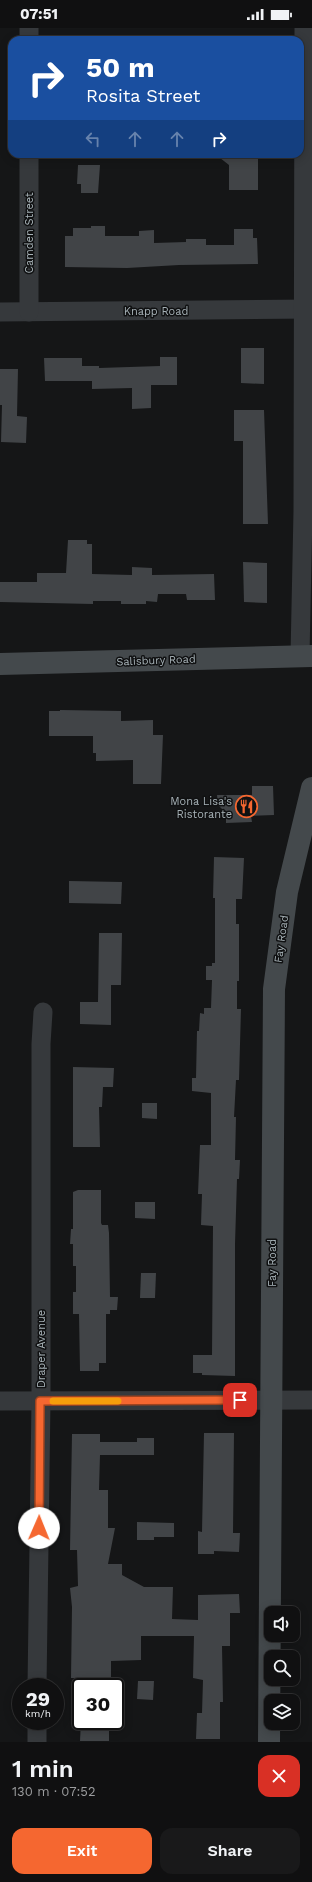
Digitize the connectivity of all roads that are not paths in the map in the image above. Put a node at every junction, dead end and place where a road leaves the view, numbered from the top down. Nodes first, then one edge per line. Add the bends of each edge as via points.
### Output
1 (304, 28) edge
2 (29, 158) edge
3 (308, 309) edge
4 (0, 312) edge
5 (29, 312) junction
6 (306, 656) edge
7 (0, 664) edge
8 (312, 788) edge
9 (43, 1012) dead end
10 (270, 1400) junction
11 (312, 1400) edge
12 (0, 1401) edge
13 (40, 1401) junction
14 (37, 1678) edge
15 (37, 1730) edge
16 (37, 1742) edge
17 (269, 1742) edge

1 - 3 street
2 - 5 street, Camden Street
3 - 5 street, Knapp Road
3 - 6 street via 303,511
4 - 5 street, Knapp Road
6 - 7 street, Salisbury Road
8 - 10 street, Fay Road via 287,892 274,989
9 - 13 street, Draper Avenue
10 - 11 street
10 - 13 street
10 - 17 street, Fay Road
12 - 13 street
13 - 14 street, Draper Avenue
15 - 16 street

